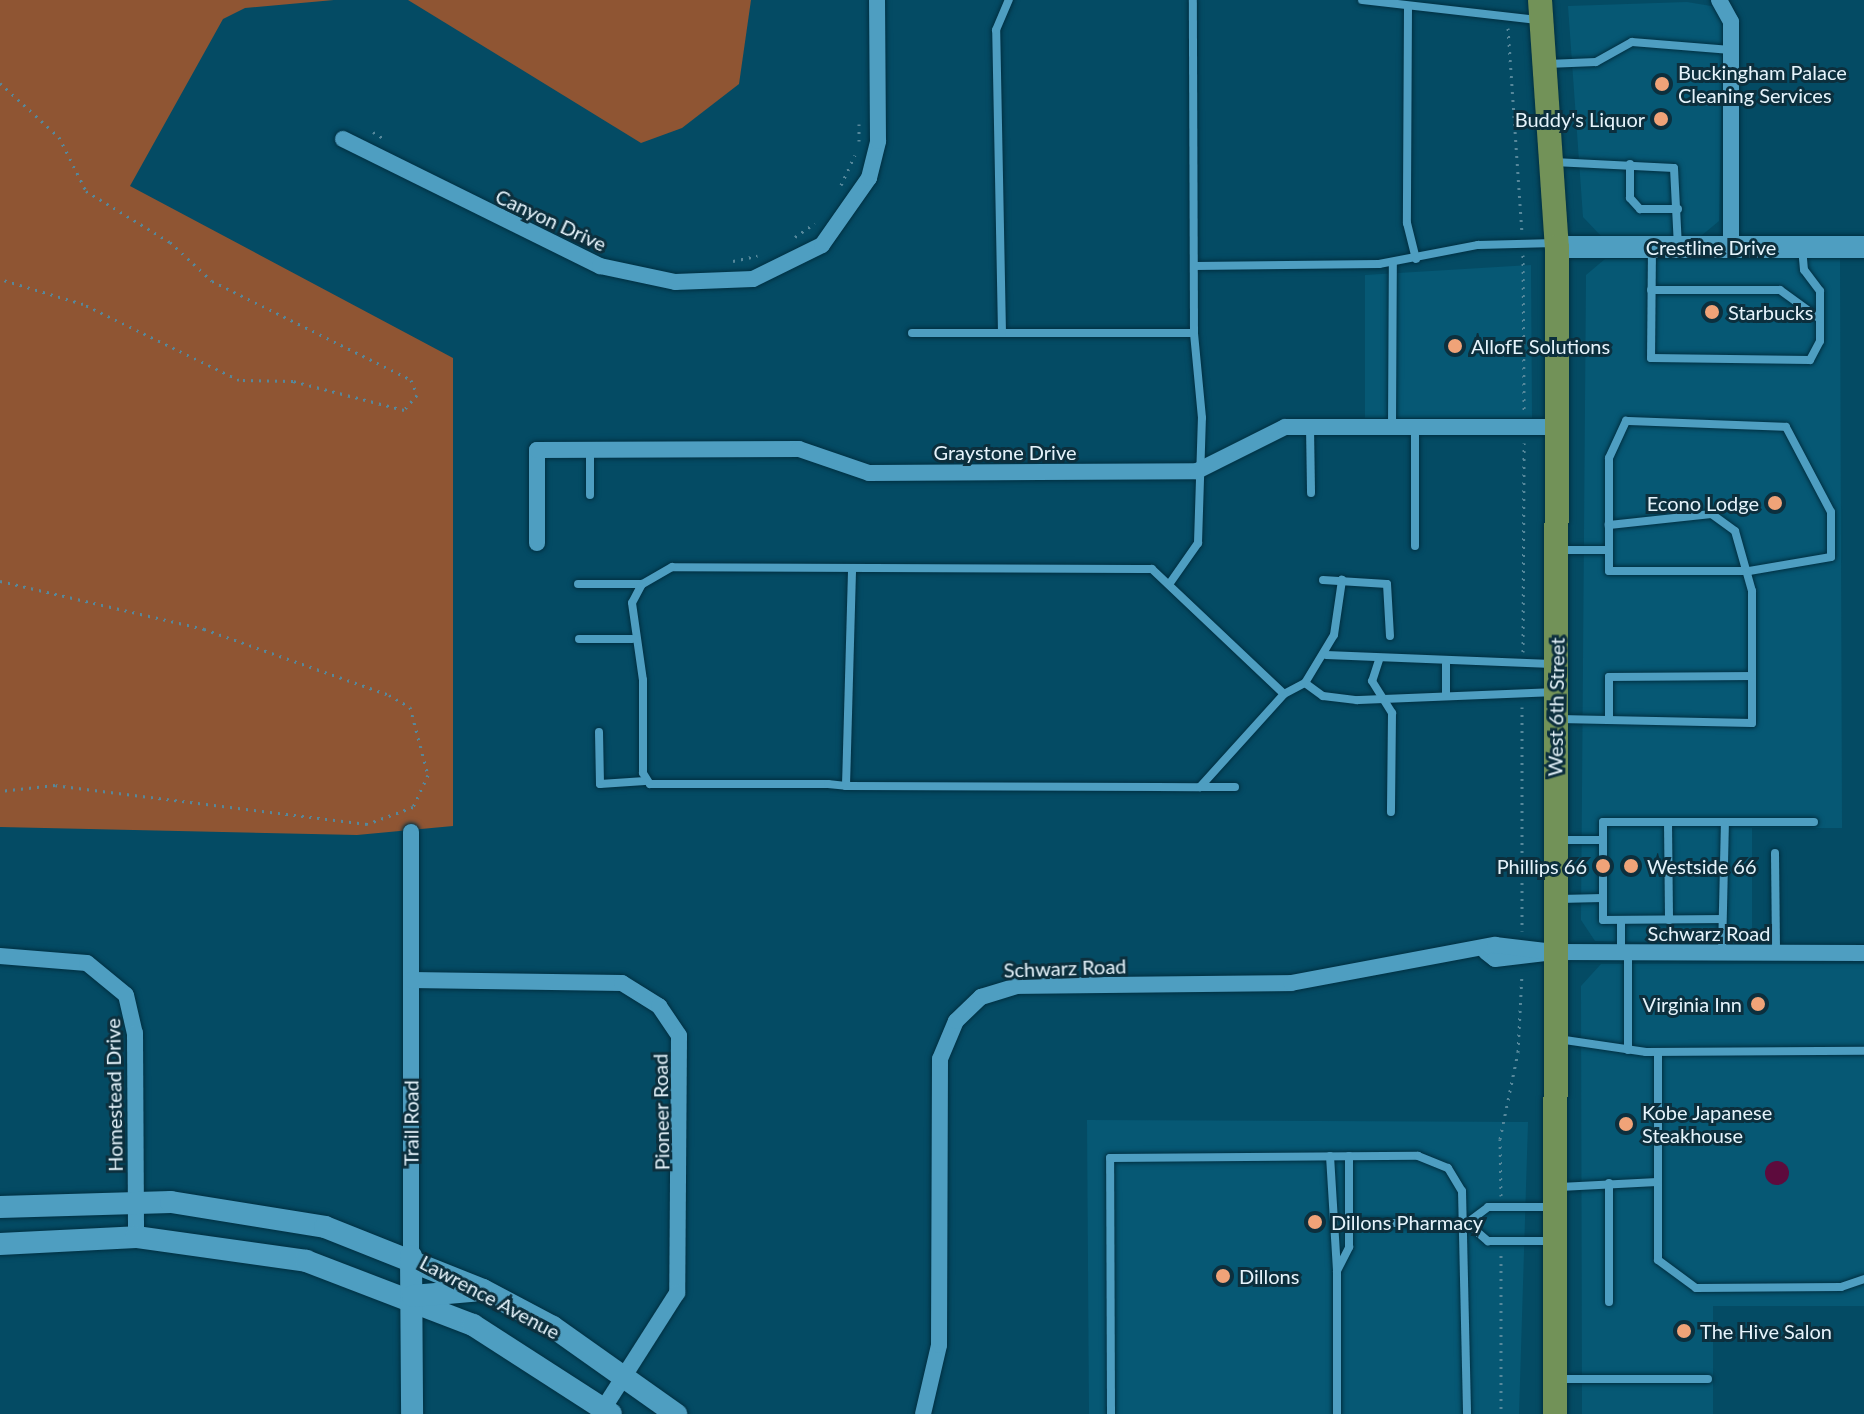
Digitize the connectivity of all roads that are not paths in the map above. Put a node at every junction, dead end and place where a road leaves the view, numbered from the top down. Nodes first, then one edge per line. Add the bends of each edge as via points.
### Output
1 (877, 0) edge
2 (1009, 0) edge
3 (1193, 0) edge
4 (1362, 0) edge
5 (1723, 1) edge
6 (1408, 7) junction
7 (1541, 10) edge
8 (1731, 50) junction
9 (1546, 64) junction
10 (343, 139) dead end
11 (1554, 162) junction
12 (1630, 164) junction
13 (1678, 209) junction
14 (1557, 245) junction
15 (1652, 247) junction
16 (1678, 247) junction
17 (1731, 247) junction
18 (1802, 247) junction
19 (1864, 247) edge
20 (1416, 259) junction
21 (1393, 262) junction
22 (1194, 266) junction
23 (1651, 290) junction
24 (1820, 320) junction
25 (912, 333) dead end
26 (1002, 333) junction
27 (1194, 333) junction
28 (1310, 427) junction
29 (1392, 427) junction
30 (1415, 427) junction
31 (1559, 427) junction
32 (590, 450) junction
33 (1197, 471) junction
34 (1311, 493) dead end
35 (590, 495) dead end
36 (1609, 525) junction
37 (537, 543) dead end
38 (1415, 546) dead end
39 (1559, 550) junction
40 (1609, 550) junction
41 (852, 570) junction
42 (1749, 571) junction
43 (1323, 580) dead end
44 (1342, 580) junction
45 (1170, 583) junction
46 (578, 584) dead end
47 (642, 584) junction
48 (1390, 636) dead end
49 (579, 639) dead end
50 (632, 639) junction
51 (1326, 655) junction
52 (1379, 660) junction
53 (1446, 664) junction
54 (1557, 664) junction
55 (1752, 676) junction
56 (1305, 683) junction
57 (1556, 692) junction
58 (1284, 694) junction
59 (1446, 694) junction
60 (1382, 700) junction
61 (1556, 719) junction
62 (1609, 719) junction
63 (599, 732) dead end
64 (645, 781) junction
65 (846, 786) junction
66 (1200, 787) junction
67 (1235, 787) dead end
68 (1391, 812) dead end
69 (1668, 822) junction
70 (1725, 822) junction
71 (1814, 822) dead end
72 (411, 832) dead end
73 (1554, 840) junction
74 (1603, 840) junction
75 (1775, 853) dead end
76 (1603, 898) junction
77 (1554, 899) junction
78 (1722, 919) junction
79 (1621, 920) junction
80 (1669, 920) junction
81 (1554, 952) junction
82 (1624, 953) junction
83 (1722, 953) junction
84 (1776, 953) junction
85 (1864, 953) edge
86 (0, 956) edge
87 (411, 980) junction
88 (1554, 1038) junction
89 (1628, 1050) junction
90 (1864, 1051) edge
91 (1658, 1053) junction
92 (1330, 1156) junction
93 (1349, 1156) junction
94 (1658, 1182) junction
95 (1609, 1183) junction
96 (1554, 1197) junction
97 (136, 1201) junction
98 (0, 1207) edge
99 (1349, 1223) junction
100 (1467, 1223) junction
101 (136, 1237) junction
102 (1554, 1241) junction
103 (0, 1244) edge
104 (411, 1256) junction
105 (1337, 1271) junction
106 (1864, 1279) edge
107 (483, 1290) junction
108 (411, 1296) junction
109 (1609, 1302) dead end
110 (626, 1379) junction
111 (1555, 1379) junction
112 (1708, 1379) dead end
113 (607, 1411) edge
114 (412, 1414) edge
115 (676, 1414) edge
116 (923, 1414) edge
117 (1111, 1414) edge
118 (1337, 1414) edge
119 (1467, 1414) edge
120 (1555, 1414) edge

1 - 10 street, Canyon Drive via 878,141 869,178 822,245 753,279 675,282 600,266
2 - 26 lane via 996,30
3 - 22 lane
4 - 6 lane
5 - 8 street
6 - 7 lane via 1507,19
6 - 20 lane via 1407,223
7 - 9 main road, West 6th Street
8 - 9 lane via 1632,42 1596,62
8 - 17 street
9 - 11 main road, West 6th Street
11 - 12 lane
11 - 14 main road, West 6th Street
12 - 13 lane via 1674,168
12 - 13 lane via 1630,198 1640,209
13 - 16 lane
14 - 15 street, Crestline Drive
14 - 20 lane via 1522,243
14 - 31 main road, West 6th Street
15 - 16 street, Crestline Drive
15 - 23 lane
16 - 17 street, Crestline Drive
17 - 18 street, Crestline Drive
18 - 19 street, Crestline Drive
18 - 24 lane via 1804,270 1820,291
20 - 21 lane
21 - 22 lane
21 - 29 lane
22 - 27 lane
23 - 24 lane via 1780,290
23 - 24 lane via 1651,358 1810,360
25 - 26 lane
26 - 27 lane
27 - 33 lane via 1202,418
28 - 29 street, Graystone Drive
28 - 33 street, Graystone Drive via 1271,430
28 - 34 lane
29 - 30 street, Graystone Drive
30 - 31 street, Graystone Drive
30 - 38 lane
31 - 39 main road, West 6th Street
32 - 33 street, Graystone Drive via 799,449 869,473
32 - 35 lane
32 - 37 street, Graystone Drive via 537,450
33 - 45 lane via 1198,543
36 - 40 lane
36 - 42 lane via 1712,514 1735,531
36 - 42 lane via 1611,444 1626,421 1776,422 1831,512 1831,557
39 - 40 lane
39 - 54 main road, West 6th Street
40 - 42 lane via 1609,571
41 - 45 lane via 1135,567
41 - 47 lane via 672,567
41 - 65 lane
42 - 55 lane
43 - 44 lane
44 - 48 lane via 1387,584
44 - 51 lane
45 - 58 lane
46 - 47 lane
47 - 50 lane via 632,603
49 - 50 lane
50 - 64 lane via 643,680
51 - 52 lane
51 - 56 lane
52 - 53 lane
52 - 60 lane via 1372,681
53 - 54 lane
53 - 59 lane
54 - 57 main road, West 6th Street
55 - 62 lane via 1609,677
55 - 62 lane via 1752,723
56 - 58 lane
56 - 60 lane via 1323,696
57 - 59 lane
57 - 61 main road, West 6th Street
58 - 66 lane
59 - 60 lane
60 - 68 lane via 1392,713
61 - 62 lane
61 - 73 main road, West 6th Street
63 - 64 lane via 600,784
64 - 65 lane
65 - 66 lane
66 - 67 lane
69 - 70 lane
69 - 74 lane via 1603,822
69 - 80 lane
70 - 71 lane
70 - 78 lane
72 - 87 street, Trail Road
73 - 74 lane
73 - 77 main road, West 6th Street
74 - 76 lane
75 - 84 lane
76 - 77 lane
76 - 79 lane via 1603,920
77 - 81 main road, West 6th Street
78 - 80 lane
78 - 83 lane
79 - 80 lane
79 - 82 lane
81 - 82 street, Schwarz Road
81 - 88 main road, West 6th Street
81 - 116 street, Schwarz Road via 1495,959 1486,952 1396,959 1260,986 1017,986 967,1008 940,1059 939,1345
82 - 83 street, Schwarz Road
82 - 89 lane
83 - 84 street, Schwarz Road
84 - 85 street, Schwarz Road
86 - 97 street, Homestead Drive via 87,963 126,995 135,1033
87 - 104 street, Trail Road
87 - 110 street, Pioneer Road via 604,979 645,994 670,1018 682,1055 682,1267 669,1313
88 - 89 lane
88 - 96 main road, West 6th Street
89 - 91 lane
90 - 91 lane
91 - 94 lane
92 - 93 lane
92 - 105 lane
92 - 117 lane via 1110,1158
93 - 99 lane
93 - 100 lane via 1418,1156 1448,1168 1458,1177
94 - 95 lane
94 - 106 lane via 1658,1260 1696,1288 1841,1287
95 - 96 lane
95 - 109 lane
96 - 100 lane via 1488,1207
96 - 102 main road, West 6th Street
97 - 98 street, Lawrence Avenue
97 - 101 street, Homestead Drive
97 - 104 street, Lawrence Avenue via 280,1217
99 - 100 lane
99 - 105 lane via 1349,1247
100 - 102 lane via 1488,1241
100 - 119 lane
101 - 103 street, Lawrence Avenue
101 - 108 street, Lawrence Avenue via 306,1261
102 - 111 main road, West 6th Street
104 - 107 street, Lawrence Avenue
104 - 108 street, Trail Road
105 - 118 lane
107 - 108 street
107 - 110 street, Lawrence Avenue
108 - 113 street, Lawrence Avenue via 523,1353
108 - 114 street, Trail Road
110 - 113 street, Pioneer Road
110 - 115 street, Lawrence Avenue
111 - 112 lane
111 - 120 main road, West 6th Street

